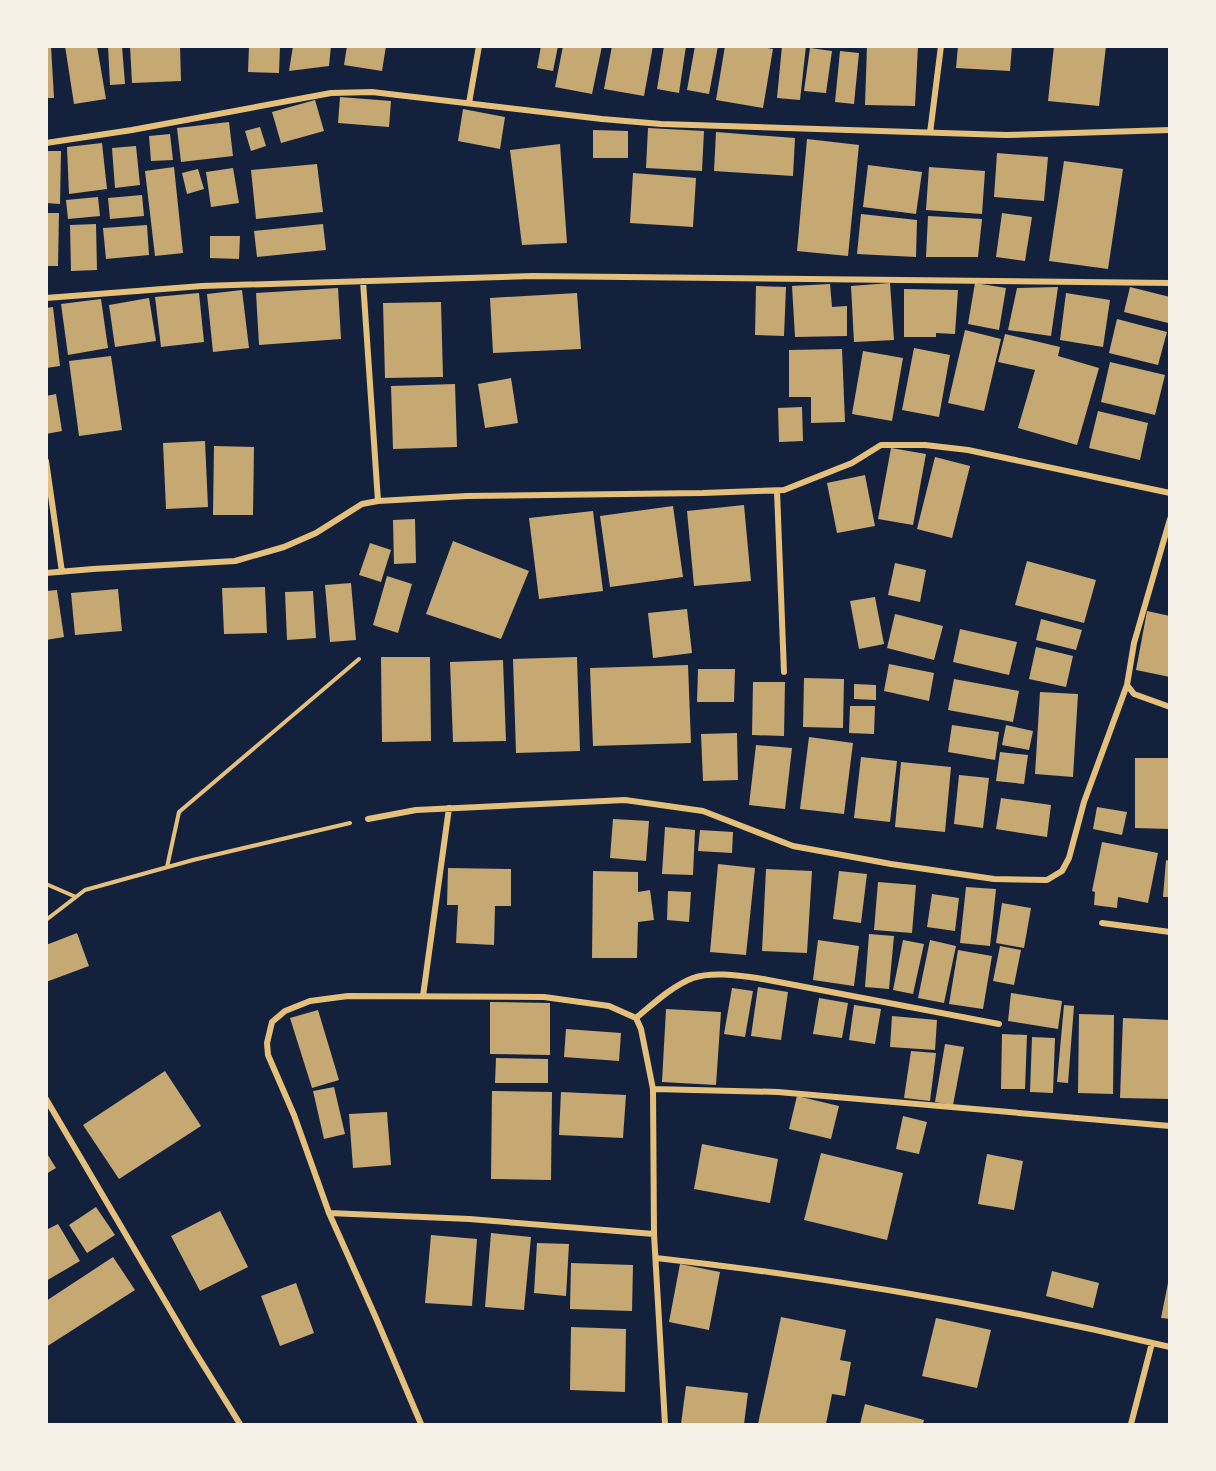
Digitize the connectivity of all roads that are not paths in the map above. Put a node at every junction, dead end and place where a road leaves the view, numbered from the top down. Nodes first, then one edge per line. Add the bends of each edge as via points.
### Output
1 (479, 46) edge
2 (941, 46) edge
3 (469, 103) junction
4 (1170, 130) edge
5 (930, 133) junction
6 (46, 143) edge
7 (363, 281) junction
8 (1170, 283) edge
9 (46, 298) edge
10 (46, 461) edge
11 (777, 490) junction
12 (1170, 493) edge
13 (378, 501) junction
14 (1170, 519) edge
15 (62, 572) junction
16 (46, 573) edge
17 (784, 672) dead end
18 (1127, 685) junction
19 (1170, 707) edge
20 (449, 808) junction
21 (368, 819) road end
22 (1102, 923) dead end
23 (1170, 932) edge
24 (423, 996) junction
25 (636, 1018) junction
26 (999, 1024) dead end
27 (653, 1089) junction
28 (46, 1099) edge
29 (1170, 1125) edge
30 (329, 1213) junction
31 (654, 1234) junction
32 (656, 1258) junction
33 (1152, 1343) junction
34 (1170, 1347) edge
35 (240, 1425) edge
36 (421, 1425) edge
37 (665, 1425) edge
38 (1131, 1425) edge

1 - 3 street
2 - 5 street
3 - 5 street via 661,124
3 - 6 street via 372,92 331,93
4 - 5 street
7 - 8 street via 533,276
7 - 9 street via 202,286
7 - 13 street
10 - 15 street
11 - 12 street via 792,488 852,463 881,445 925,445 968,450
11 - 13 street
11 - 17 street
13 - 15 street via 362,504 306,538 250,558
14 - 18 street via 1134,643
15 - 16 street
18 - 19 street via 1134,694
18 - 20 street via 1084,802 1069,858 1062,871 1047,880 994,879 793,846 703,812 625,800
20 - 21 street
20 - 24 street
22 - 23 street
24 - 25 street via 544,997 609,1006
24 - 30 street via 348,996 310,1001 285,1011 272,1022 268,1055
25 - 26 street via 694,978 728,974
25 - 27 street
27 - 29 street via 778,1092
27 - 31 street
28 - 35 street
30 - 31 street via 469,1219
30 - 36 street
31 - 32 street
32 - 33 street via 784,1274 969,1305
32 - 37 street
33 - 34 street
33 - 38 street

